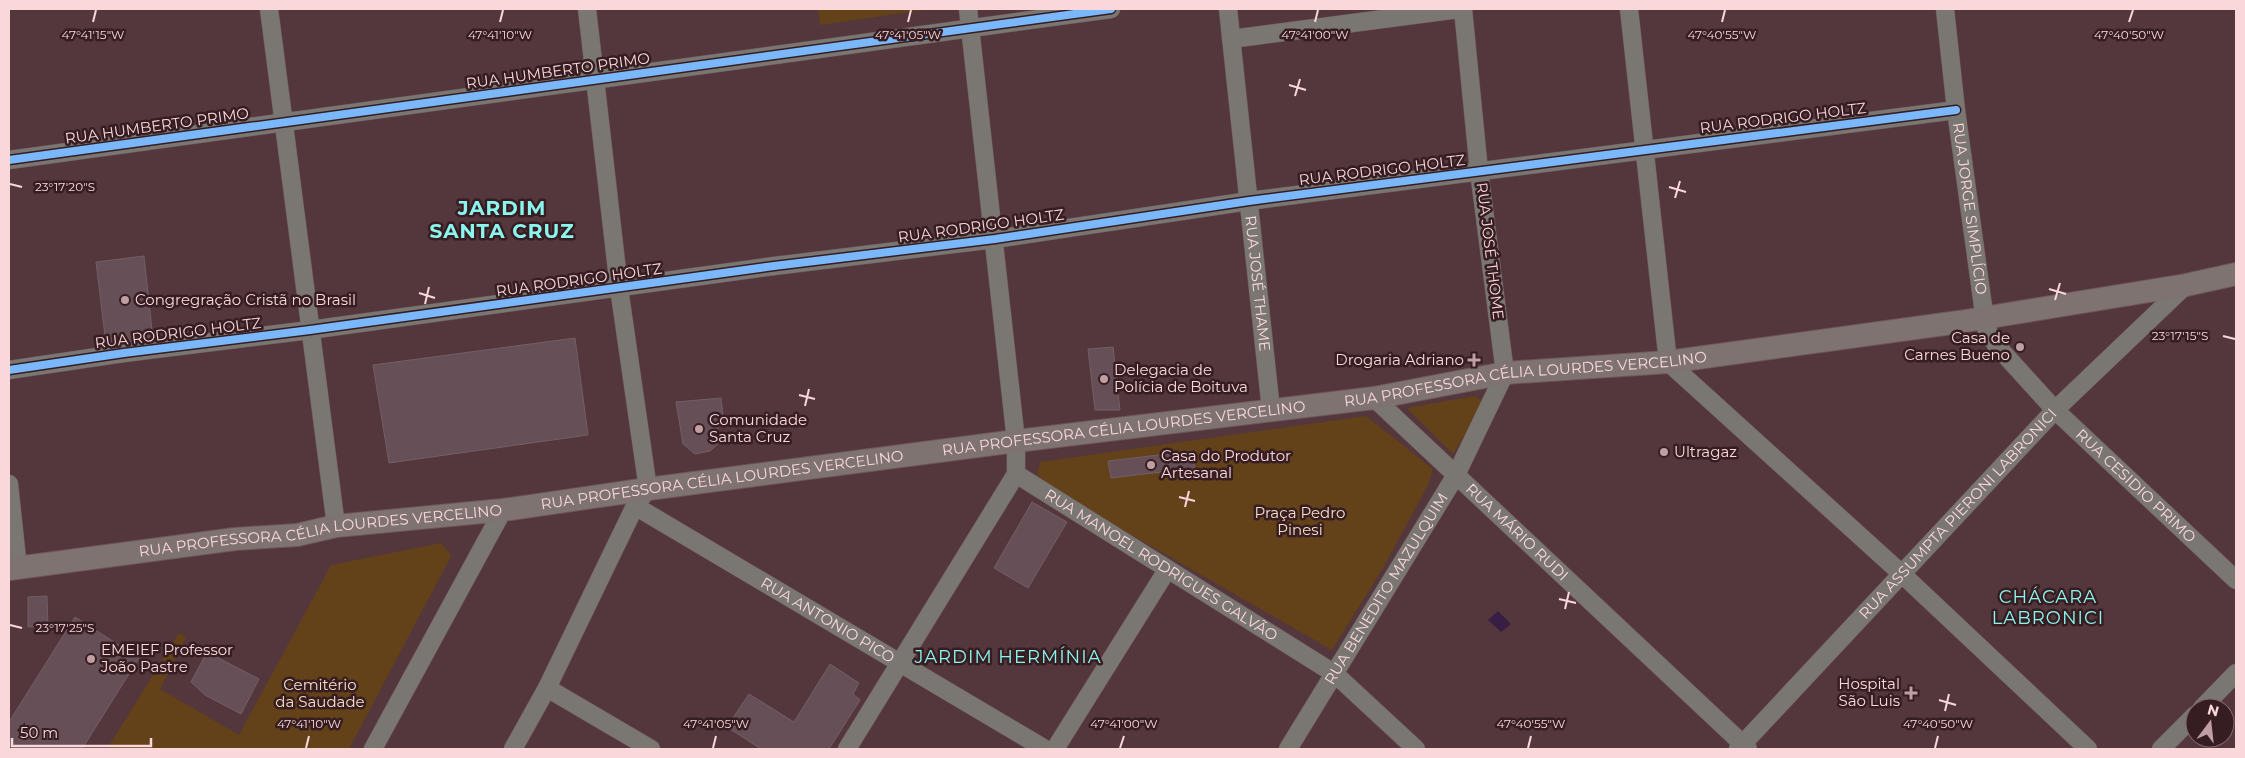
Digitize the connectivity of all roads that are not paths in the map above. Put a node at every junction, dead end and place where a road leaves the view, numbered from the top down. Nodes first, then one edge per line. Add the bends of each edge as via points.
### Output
1 (270, 9) edge
2 (587, 9) edge
3 (968, 9) edge
4 (1111, 9) edge
5 (1228, 9) edge
6 (1459, 9) edge
7 (1463, 9) edge
8 (1629, 9) edge
9 (1945, 9) edge
10 (971, 27) junction
11 (1232, 39) junction
12 (595, 80) junction
13 (1956, 110) junction
14 (284, 123) junction
15 (1644, 150) junction
16 (9, 160) edge
17 (1479, 171) junction
18 (1249, 201) junction
19 (995, 239) junction
20 (2236, 274) edge
21 (2186, 285) junction
22 (619, 288) junction
23 (1984, 318) junction
24 (310, 330) junction
25 (1668, 362) junction
26 (9, 370) edge
27 (1505, 373) junction
28 (1374, 398) junction
29 (1271, 410) junction
30 (2055, 410) junction
31 (1016, 441) junction
32 (1016, 474) junction
33 (1456, 475) junction
34 (9, 484) edge
35 (641, 497) junction
36 (504, 510) junction
37 (336, 526) junction
38 (13, 569) edge
39 (1167, 570) junction
40 (1903, 575) junction
41 (2236, 580) edge
42 (898, 662) junction
43 (2236, 673) edge
44 (1335, 674) junction
45 (547, 688) junction
46 (2212, 698) edge
47 (2185, 725) edge
48 (1743, 748) edge
49 (374, 749) edge
50 (513, 749) edge
51 (651, 749) edge
52 (847, 749) edge
53 (1046, 749) edge
54 (1055, 749) edge
55 (1288, 749) edge
56 (1416, 749) edge
57 (2088, 749) edge
58 (2161, 749) edge

1 - 14 street
2 - 12 street
3 - 10 street
4 - 10 street, RUA HUMBERTO PRIMO
5 - 11 street, RUA JOSÉ THAME
6 - 11 street
7 - 17 street, RUA JOSÉ THOME
8 - 15 street
9 - 13 street, RUA JORGE SIMPLÍCIO
10 - 12 street, RUA HUMBERTO PRIMO
10 - 19 street
11 - 18 street, RUA JOSÉ THAME
12 - 14 street, RUA HUMBERTO PRIMO
12 - 22 street
13 - 15 street, RUA RODRIGO HOLTZ
13 - 23 street, RUA JORGE SIMPLÍCIO
14 - 16 street, RUA HUMBERTO PRIMO
14 - 24 street
15 - 17 street, RUA RODRIGO HOLTZ
15 - 25 street
17 - 18 street, RUA RODRIGO HOLTZ
17 - 27 street, RUA JOSÉ THOME
18 - 19 street, RUA RODRIGO HOLTZ
18 - 29 street, RUA JOSÉ THAME
19 - 22 street, RUA RODRIGO HOLTZ
19 - 31 street
20 - 21 main road, RUA PROFESSORA CÉLIA LOURDES VERCELINO
21 - 23 main road, RUA PROFESSORA CÉLIA LOURDES VERCELINO
21 - 30 street, RUA ASSUMPTA PIERONI LABRONICI
22 - 24 street, RUA RODRIGO HOLTZ
22 - 35 street
23 - 25 main road, RUA PROFESSORA CÉLIA LOURDES VERCELINO
23 - 30 street, RUA CESIDIO PRIMO via 1996,345
24 - 26 street, RUA RODRIGO HOLTZ via 124,352
24 - 37 street
25 - 27 main road, RUA PROFESSORA CÉLIA LOURDES VERCELINO
25 - 40 street
27 - 28 main road, RUA PROFESSORA CÉLIA LOURDES VERCELINO
27 - 33 street, RUA BENEDITO MAZULQUIM
28 - 29 main road, RUA PROFESSORA CÉLIA LOURDES VERCELINO
28 - 33 street, RUA MÁRIO RUDI
29 - 31 main road, RUA PROFESSORA CÉLIA LOURDES VERCELINO
30 - 40 street, RUA ASSUMPTA PIERONI LABRONICI
30 - 41 street, RUA CESIDIO PRIMO
31 - 32 street
31 - 35 main road, RUA PROFESSORA CÉLIA LOURDES VERCELINO
32 - 39 street, RUA MANOEL RODRIGUES GALVÃO
32 - 42 street
33 - 44 street, RUA BENEDITO MAZULQUIM
33 - 48 street, RUA MÁRIO RUDI
34 - 38 street
35 - 36 main road, RUA PROFESSORA CÉLIA LOURDES VERCELINO
35 - 42 street, RUA ANTONIO PICO
35 - 45 street
36 - 37 main road, RUA PROFESSORA CÉLIA LOURDES VERCELINO
36 - 49 street
37 - 38 main road, RUA PROFESSORA CÉLIA LOURDES VERCELINO via 297,535 235,539
39 - 44 street, RUA MANOEL RODRIGUES GALVÃO
39 - 54 street
40 - 48 street, RUA ASSUMPTA PIERONI LABRONICI
40 - 57 street
42 - 52 street
42 - 53 street, RUA ANTONIO PICO
43 - 46 street
44 - 55 street, RUA BENEDITO MAZULQUIM
44 - 56 street
45 - 50 street
45 - 51 street
47 - 58 street

